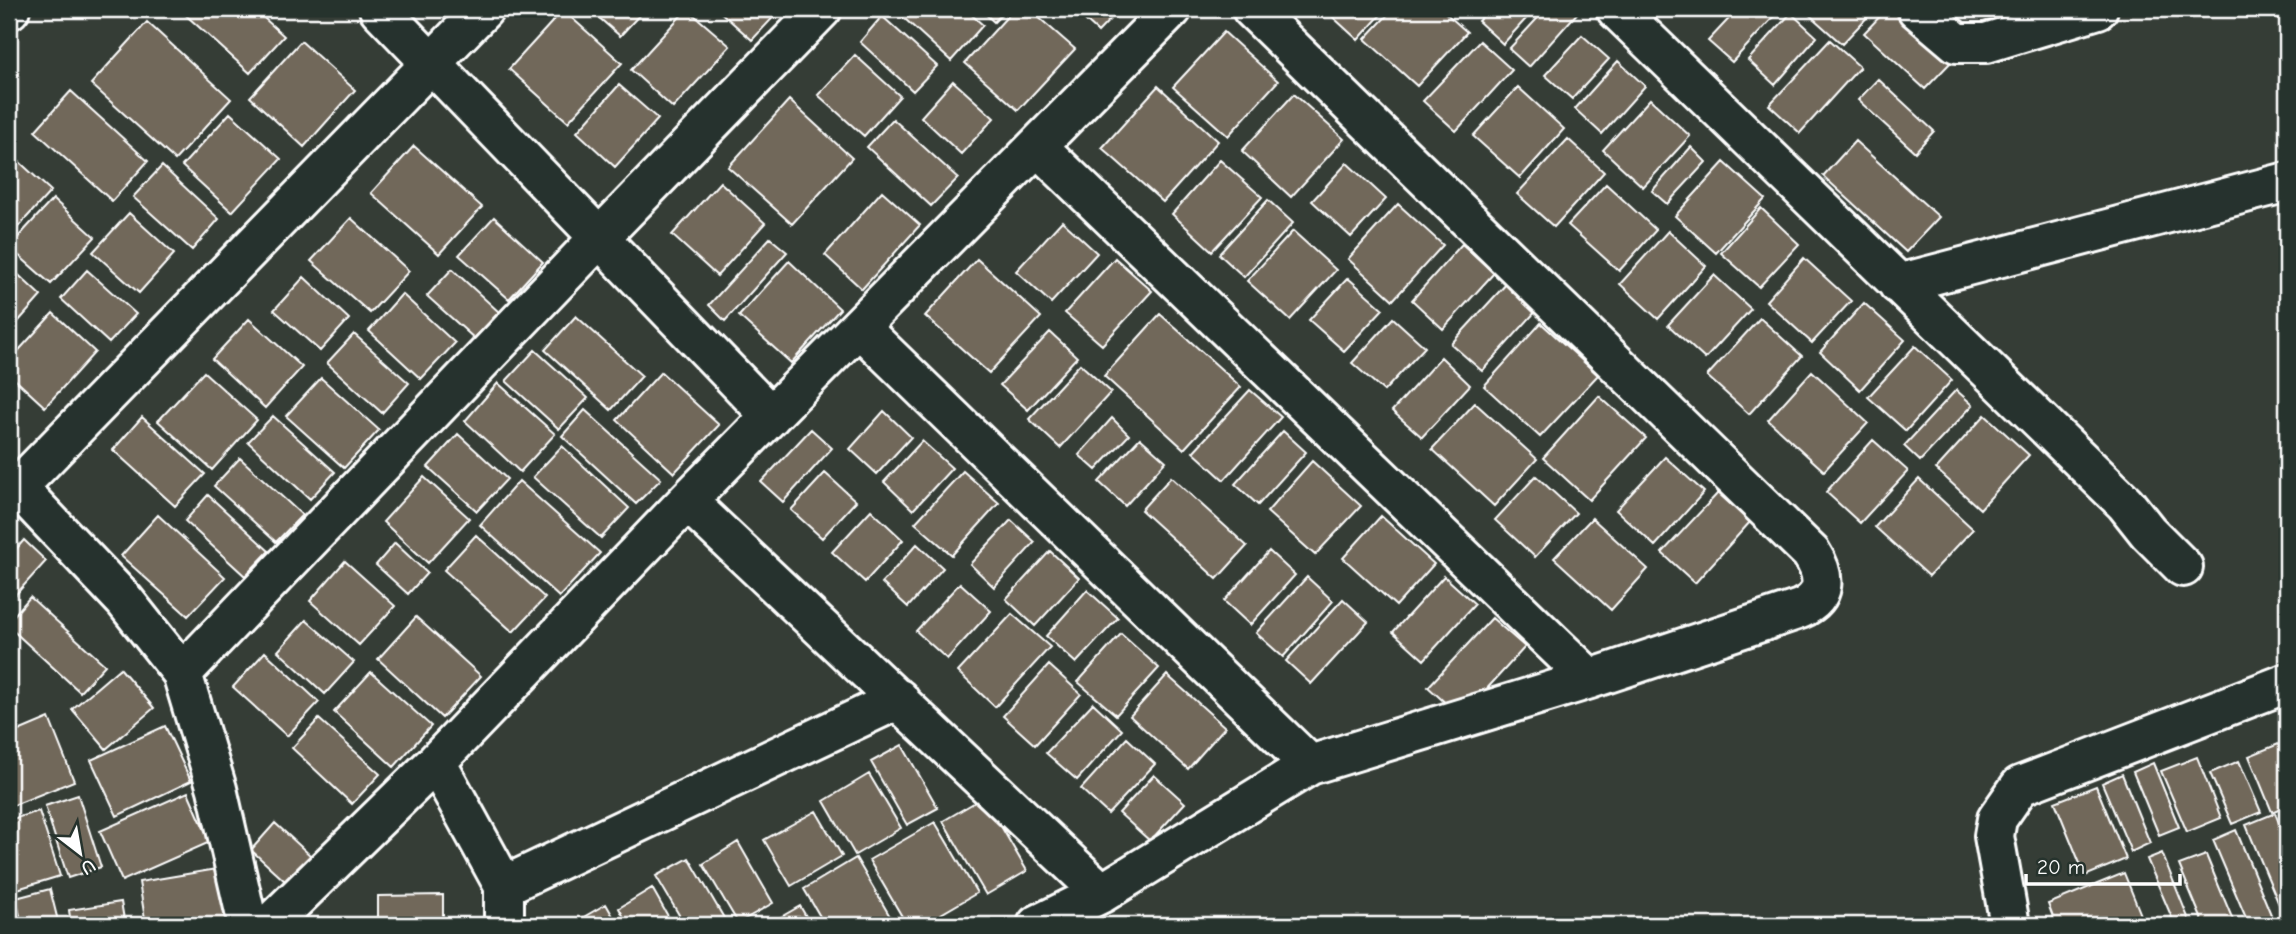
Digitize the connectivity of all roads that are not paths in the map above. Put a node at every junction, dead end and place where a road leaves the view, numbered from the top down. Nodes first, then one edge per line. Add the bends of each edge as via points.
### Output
1 (379, 9) edge
2 (484, 9) edge
3 (822, 9) edge
4 (1172, 9) edge
5 (1252, 9) edge
6 (1616, 9) edge
7 (1917, 9) edge
8 (2098, 9) edge
9 (431, 63) junction
10 (1037, 146) junction
11 (2287, 182) edge
12 (599, 237) junction
13 (1898, 284) junction
14 (859, 327) junction
15 (771, 416) junction
16 (13, 491) edge
17 (687, 501) junction
18 (2183, 567) dead end
19 (182, 673) junction
20 (1590, 680) junction
21 (2287, 683) edge
22 (899, 699) junction
23 (436, 762) junction
24 (1310, 765) junction
25 (504, 886) junction
26 (1102, 893) junction
27 (248, 925) edge
28 (269, 925) edge
29 (504, 925) edge
30 (1037, 925) edge
31 (2010, 925) edge

1 - 9 street
2 - 9 street
3 - 12 street
4 - 10 street
5 - 20 street via 1819,565 1822,581 1813,603
6 - 13 street
7 - 8 street via 1956,43 1986,43
9 - 12 street
9 - 16 street
10 - 14 street
10 - 20 street
11 - 13 street
12 - 15 street
12 - 19 street
13 - 18 street via 2125,503
14 - 15 street
14 - 24 street
15 - 17 street
16 - 19 street via 125,601
17 - 22 street
17 - 23 street
19 - 27 street via 217,789
20 - 24 street
21 - 31 street via 2020,786 1997,819 1994,836
22 - 25 street
22 - 26 street
23 - 25 street
23 - 28 street
24 - 26 street
25 - 29 street
26 - 30 street

